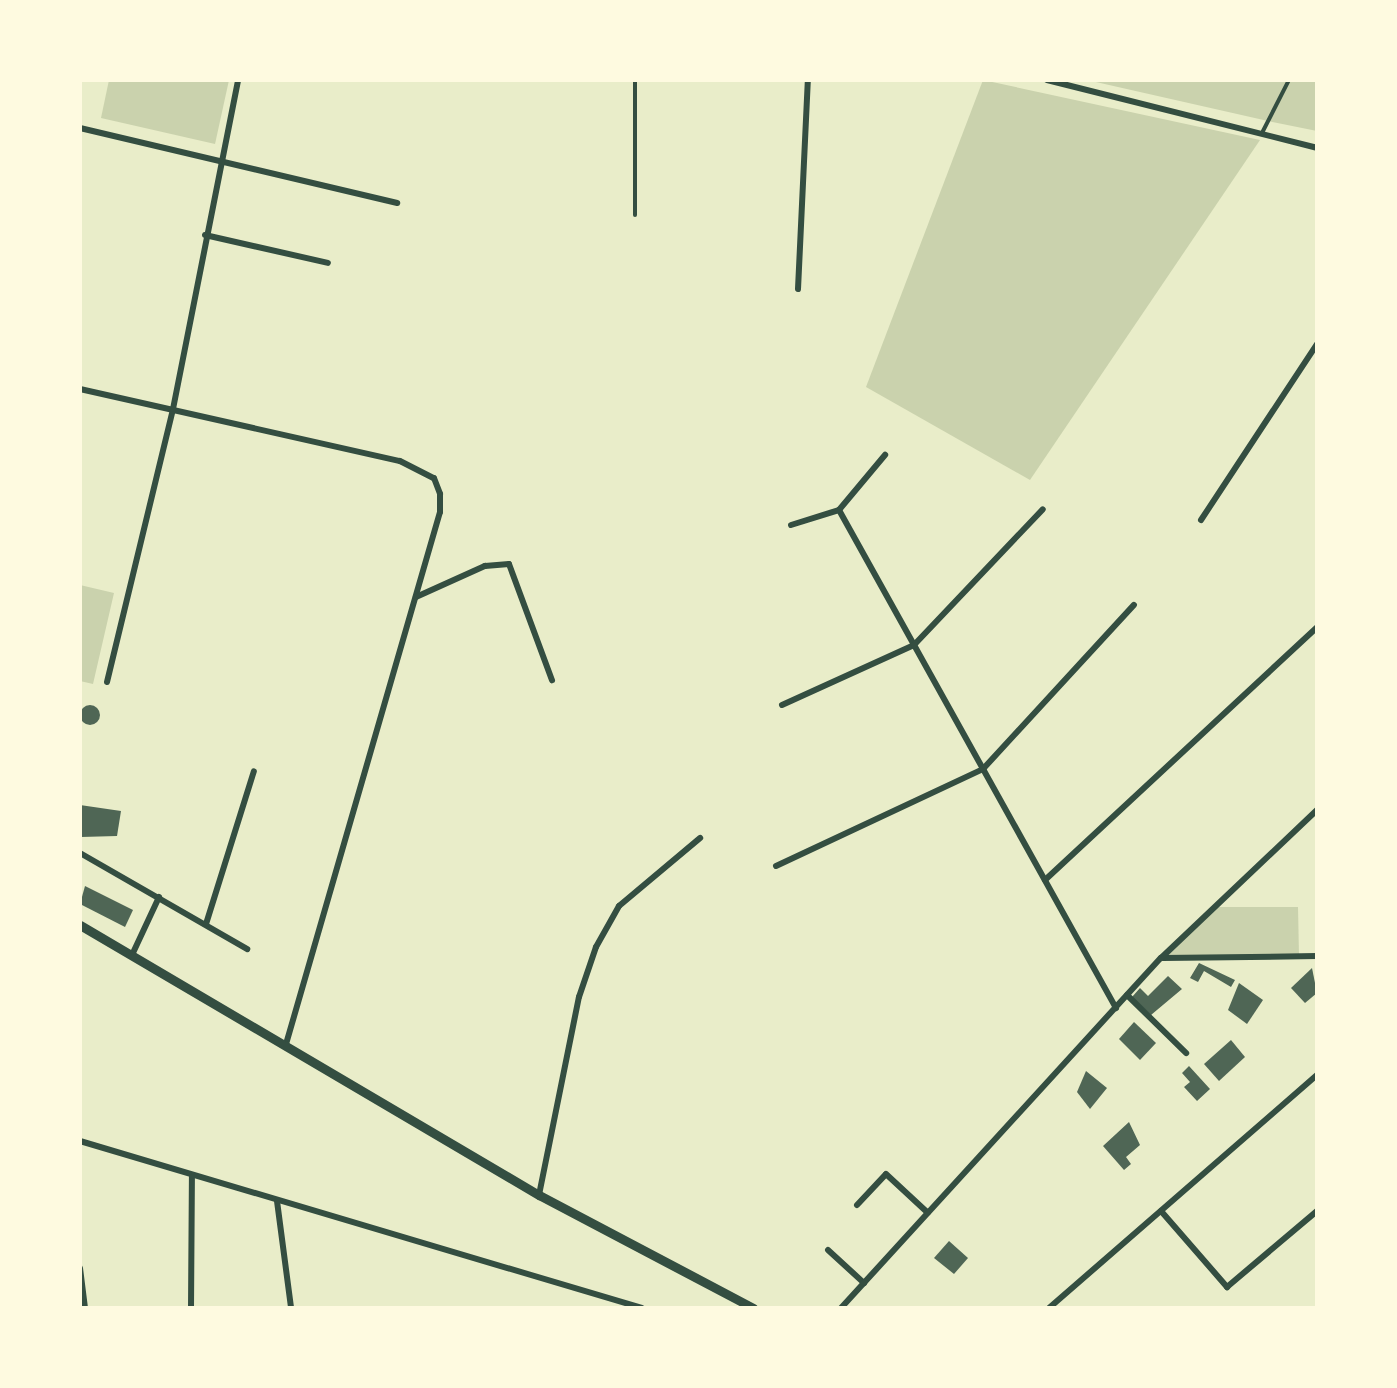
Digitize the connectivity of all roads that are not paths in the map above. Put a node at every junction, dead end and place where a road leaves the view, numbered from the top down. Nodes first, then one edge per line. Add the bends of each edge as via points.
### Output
1 (238, 80) edge
2 (635, 80) edge
3 (808, 80) edge
4 (1046, 80) edge
5 (1289, 80) edge
6 (80, 128) edge
7 (1264, 131) junction
8 (1317, 148) edge
9 (220, 158) junction
10 (397, 203) dead end
11 (634, 214) dead end
12 (206, 235) junction
13 (328, 264) dead end
14 (798, 289) dead end
15 (1317, 344) edge
16 (80, 389) edge
17 (173, 409) junction
18 (885, 455) dead end
19 (1043, 509) dead end
20 (838, 510) junction
21 (1201, 520) dead end
22 (790, 525) dead end
23 (415, 597) junction
24 (1134, 605) dead end
25 (1317, 627) edge
26 (914, 645) junction
27 (552, 680) dead end
28 (107, 682) dead end
29 (782, 705) dead end
30 (983, 769) junction
31 (254, 771) dead end
32 (1317, 810) edge
33 (700, 838) dead end
34 (80, 854) edge
35 (776, 866) dead end
36 (1045, 880) junction
37 (159, 897) junction
38 (206, 924) junction
39 (80, 925) edge
40 (247, 949) dead end
41 (132, 955) junction
42 (1317, 956) edge
43 (1161, 958) junction
44 (1127, 995) junction
45 (1116, 1008) junction
46 (286, 1044) junction
47 (1186, 1053) dead end
48 (1317, 1074) edge
49 (80, 1141) edge
50 (192, 1177) junction
51 (539, 1196) junction
52 (278, 1202) junction
53 (857, 1205) dead end
54 (1161, 1211) junction
55 (1317, 1211) edge
56 (928, 1213) junction
57 (828, 1250) dead end
58 (80, 1268) edge
59 (864, 1283) junction
60 (84, 1308) edge
61 (191, 1308) edge
62 (290, 1308) edge
63 (642, 1308) edge
64 (752, 1308) edge
65 (841, 1308) edge
66 (1049, 1308) edge

1 - 9 street
2 - 11 lane
3 - 14 street
4 - 7 street
5 - 7 lane
6 - 9 street
7 - 8 street
9 - 10 street
9 - 12 street
12 - 13 street
12 - 17 street
15 - 21 street
16 - 17 street
17 - 23 street via 420,468 434,478 440,512
17 - 28 street
18 - 20 street
19 - 26 street
20 - 22 street
20 - 26 street
23 - 27 street via 485,566 509,564
23 - 46 street
24 - 30 street
25 - 36 street
26 - 29 street
26 - 30 street
30 - 35 street
30 - 36 street
31 - 38 street
32 - 43 street
33 - 51 street via 619,906 596,948 579,997
34 - 37 street
36 - 45 street
37 - 38 street
37 - 41 street
38 - 40 street
39 - 41 street
41 - 46 street
42 - 43 street
43 - 44 street
44 - 45 street
44 - 47 street
45 - 56 street
46 - 51 street
48 - 54 street
49 - 50 street
50 - 52 street
50 - 61 street
51 - 64 street
52 - 62 street
52 - 63 street
53 - 56 street via 886,1174
54 - 55 street via 1227,1288
54 - 66 street
56 - 59 street
57 - 59 street
58 - 60 street
59 - 65 street

